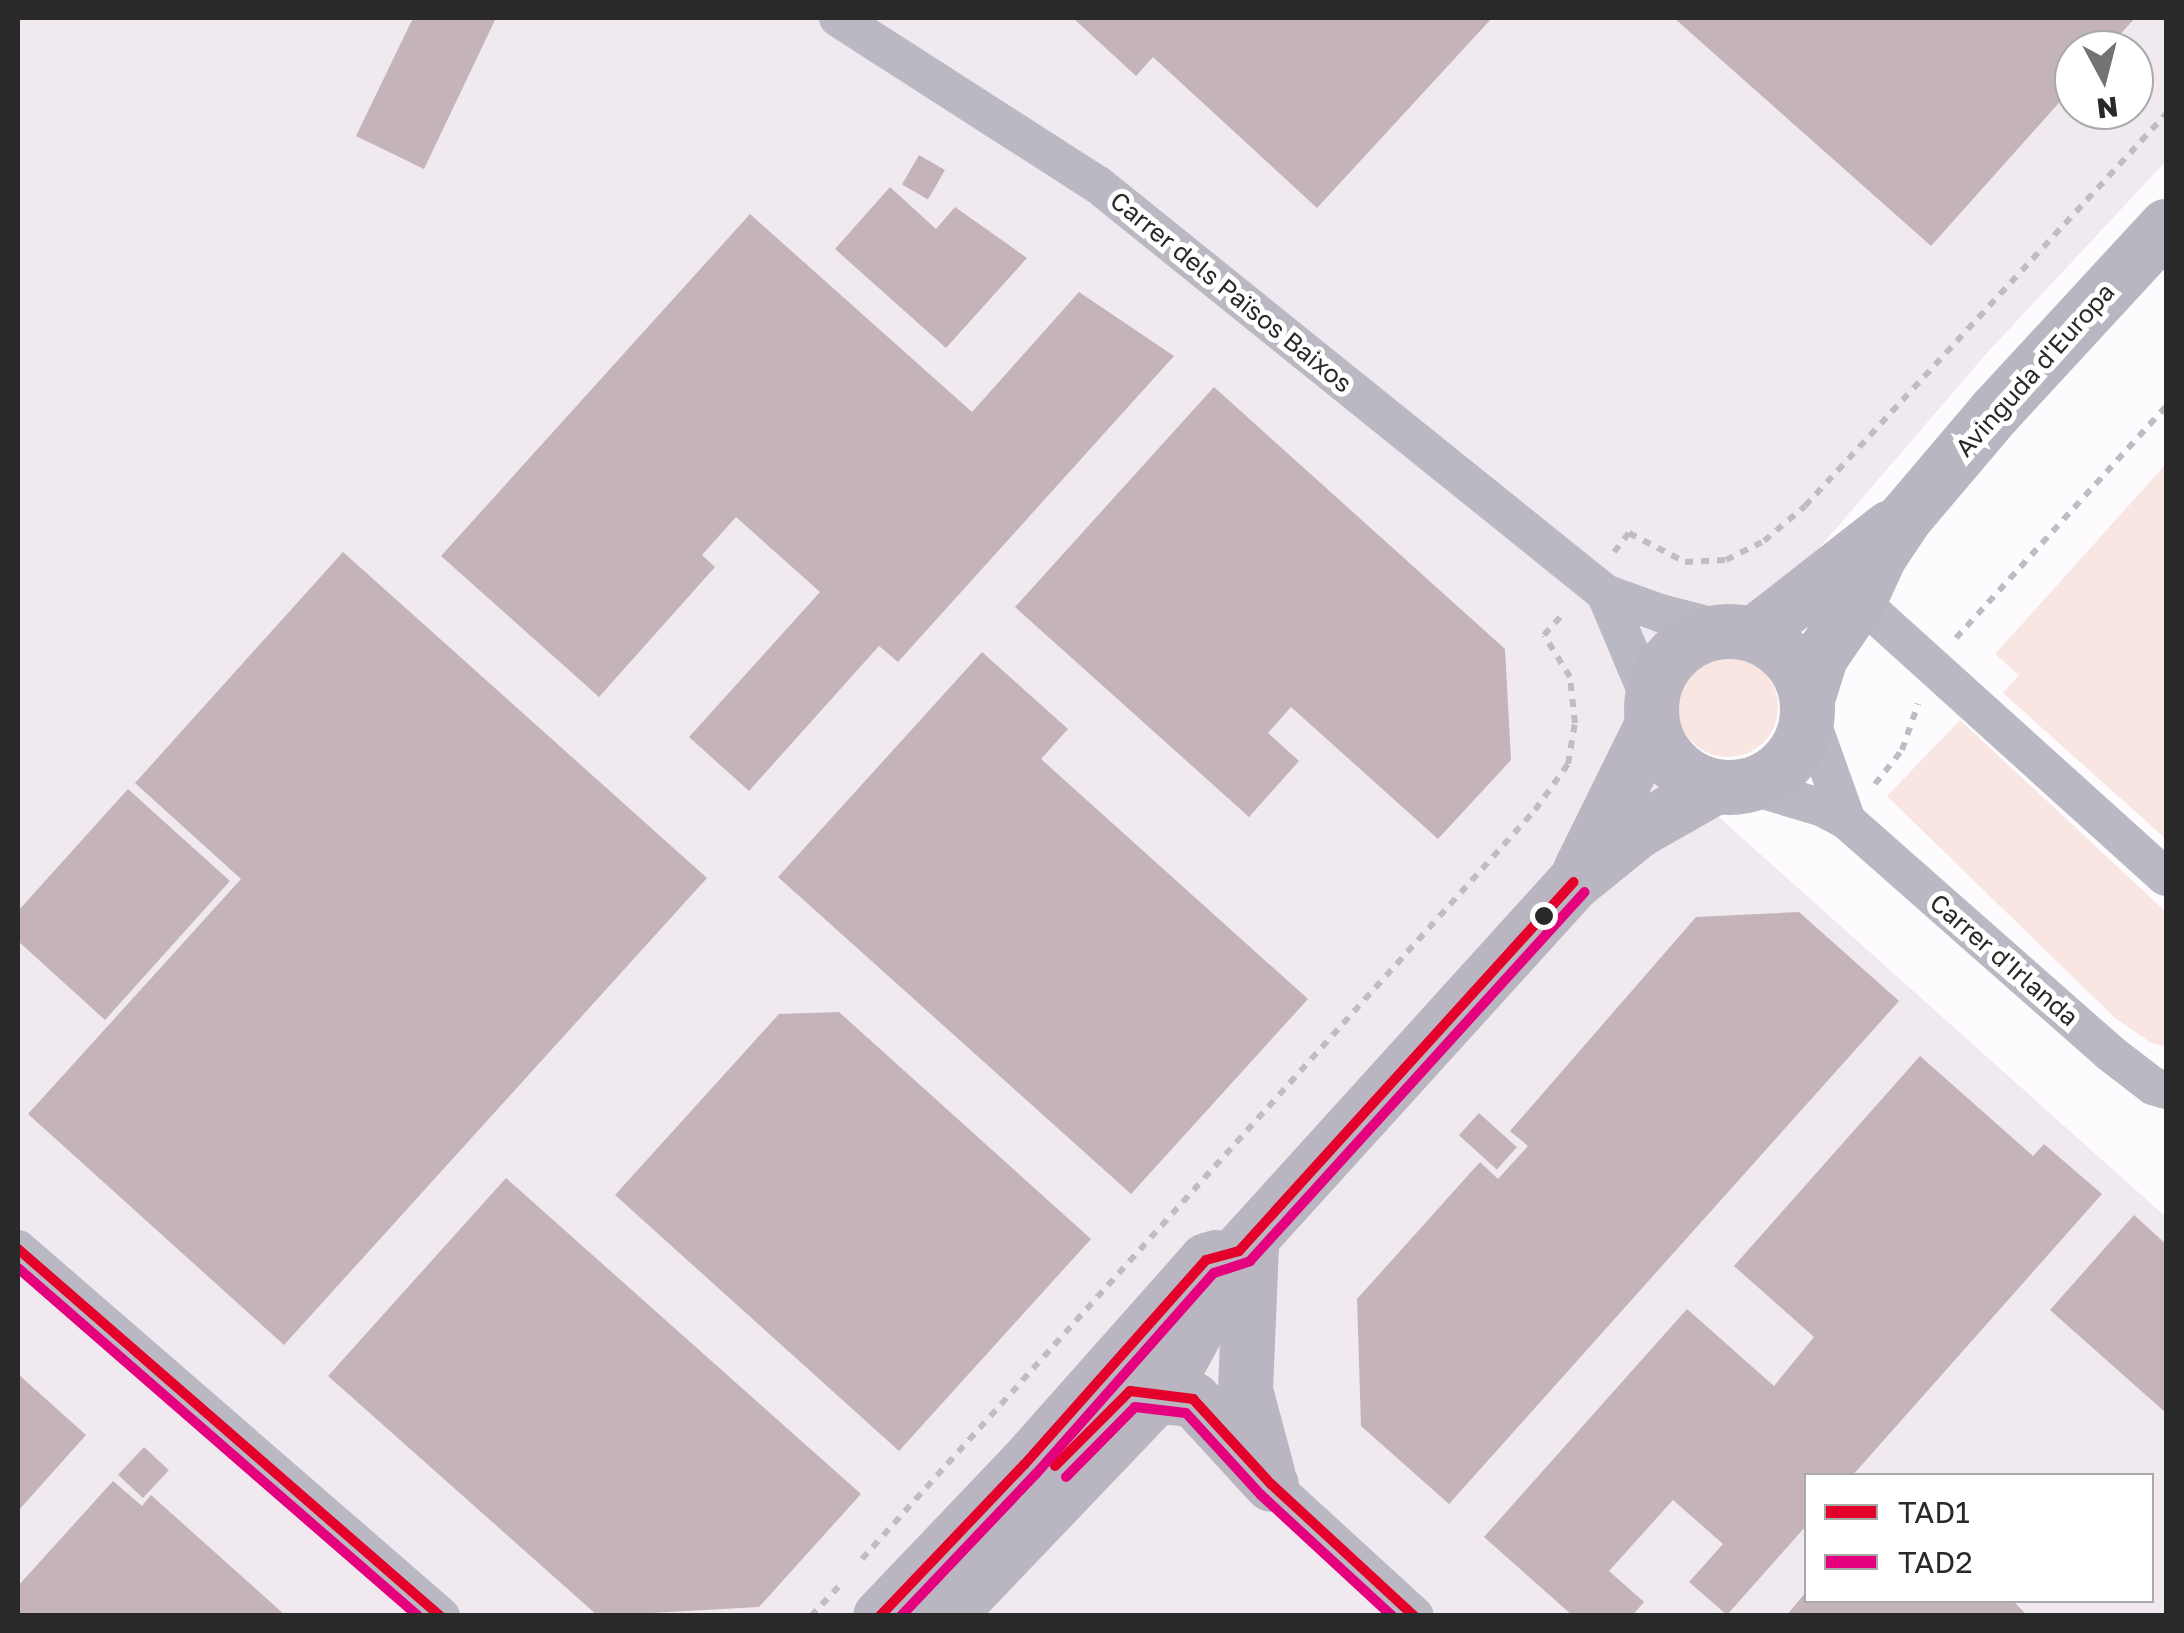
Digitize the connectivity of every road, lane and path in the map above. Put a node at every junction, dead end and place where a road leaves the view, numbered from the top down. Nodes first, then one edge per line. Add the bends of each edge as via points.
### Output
1 (838, 18) edge
2 (2166, 114) edge
3 (2166, 226) edge
4 (2166, 406) edge
5 (1905, 517) junction
6 (1598, 588) junction
7 (1859, 600) junction
8 (1741, 632) junction
9 (1931, 666) junction
10 (1807, 706) junction
11 (1651, 713) junction
12 (1730, 786) junction
13 (1847, 821) junction
14 (2166, 878) edge
15 (1574, 882) junction
16 (2166, 1090) edge
17 (1246, 1244) junction
18 (18, 1249) edge
19 (1158, 1395) junction
20 (1271, 1484) junction
21 (947, 1546) junction
22 (860, 1561) dead end
23 (864, 1596) edge
24 (441, 1616) edge
25 (810, 1616) edge
26 (946, 1616) edge
27 (1414, 1616) edge

1 - 6 street, Carrer dels Països Baixos via 1097,184
2 - 6 path via 1805,506 1764,541 1726,560 1685,562 1628,534
3 - 5 street, Avinguda d'Europa
4 - 9 path
5 - 7 street, Avinguda d'Europa
5 - 8 street, Avinguda d'Europa
6 - 8 street, Carrer dels Països Baixos
6 - 11 street, Carrer dels Països Baixos
6 - 22 path via 1544,635 1570,678 1575,723 1568,764 1535,810
7 - 9 street
7 - 10 street, Avinguda d'Europa via 1820,656
8 - 10 street via 1789,659
8 - 11 street via 1702,635 1677,650 1659,672
9 - 13 path via 1902,750
9 - 14 street
10 - 12 street via 1802,737 1789,759 1770,776
10 - 13 street, Carrer d'Irlanda
11 - 12 street via 1659,748 1673,766
11 - 15 street
12 - 13 street, Carrer d'Irlanda via 1822,808
12 - 15 street via 1638,830
13 - 16 street, Carrer d'Irlanda via 2110,1054
15 - 17 street
17 - 19 street
17 - 20 street via 1244,1390
17 - 21 street via 1206,1260
18 - 24 street
19 - 20 street via 1193,1399
19 - 21 street via 1130,1391 1002,1521
19 - 26 street
20 - 27 street
21 - 23 street
23 - 25 path

